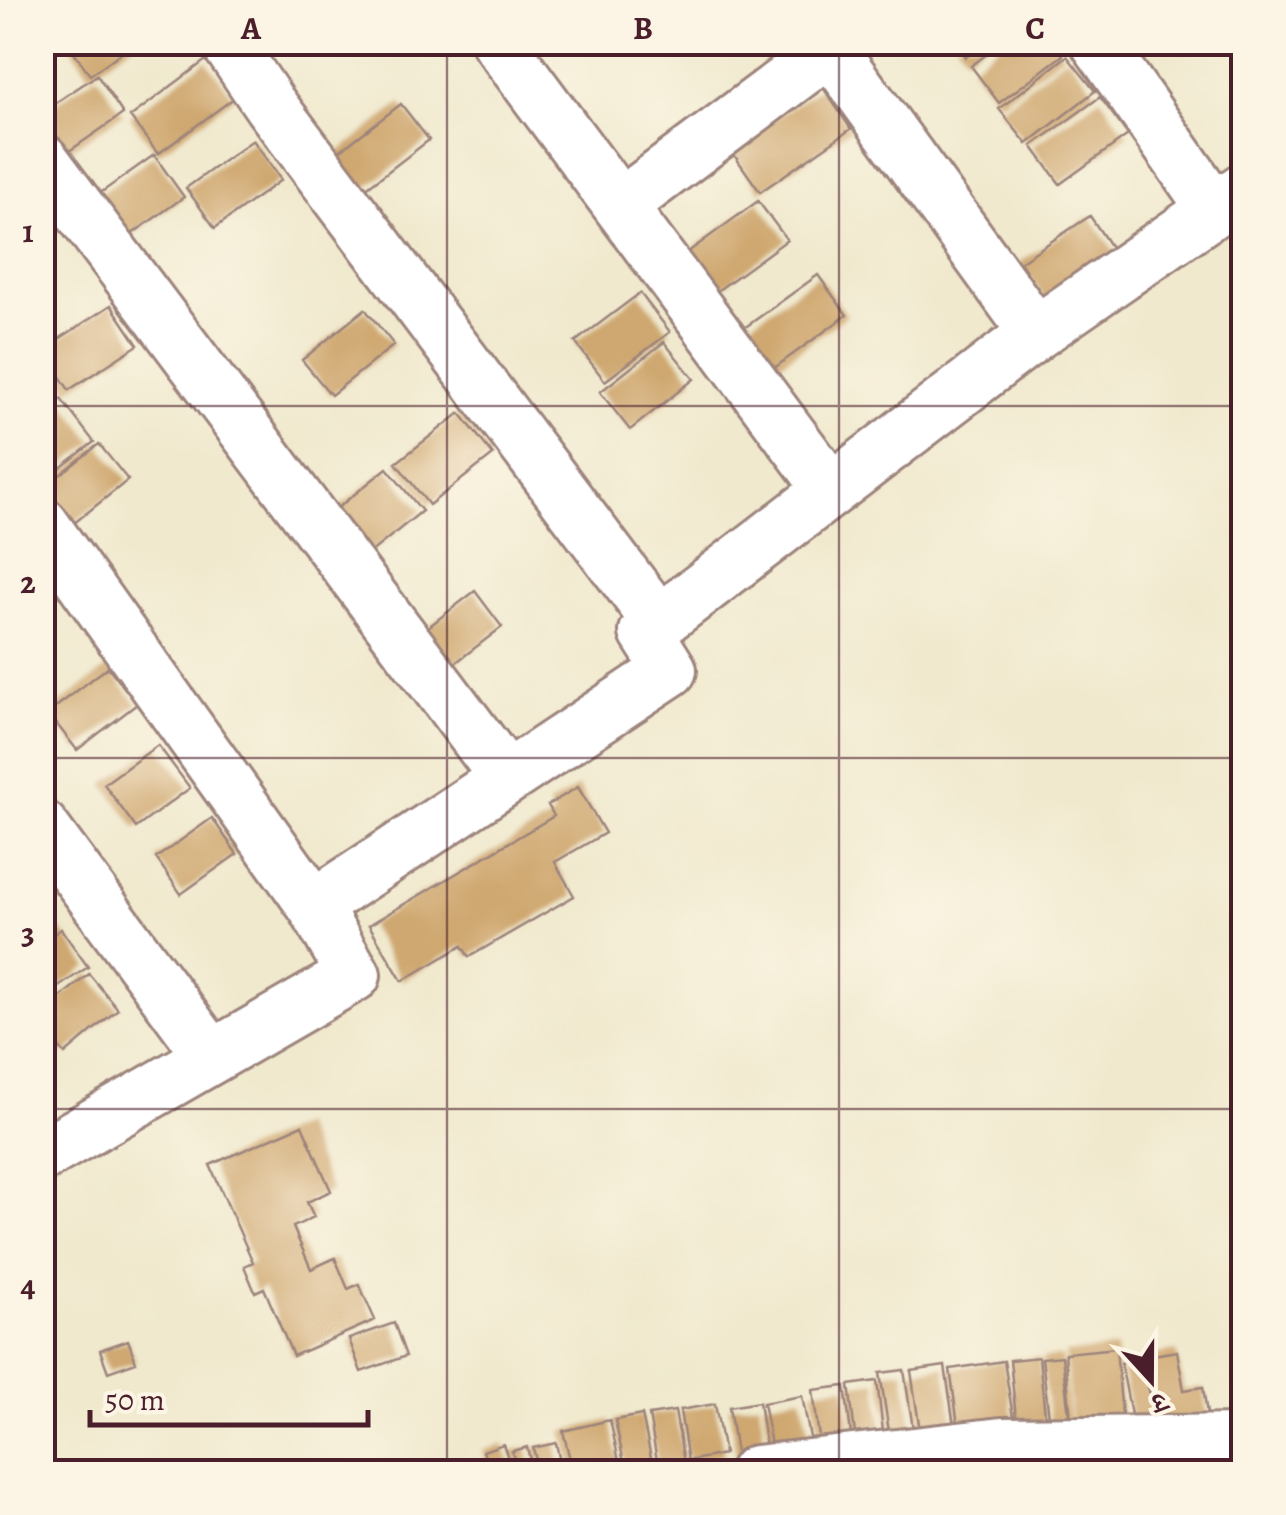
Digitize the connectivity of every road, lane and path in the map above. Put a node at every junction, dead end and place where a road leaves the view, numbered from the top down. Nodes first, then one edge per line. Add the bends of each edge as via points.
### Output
1 (227, 42) edge
2 (1097, 42) edge
3 (827, 46) edge
4 (520, 50) edge
5 (42, 160) edge
6 (1229, 199) edge
7 (620, 206) junction
8 (1036, 333) junction
9 (831, 490) junction
10 (42, 524) edge
11 (658, 622) junction
12 (507, 778) junction
13 (42, 827) edge
14 (314, 906) junction
15 (212, 1057) junction
16 (42, 1155) edge
17 (1244, 1441) edge
18 (756, 1472) edge

1 - 11 street
2 - 6 street
3 - 7 street
3 - 8 street
4 - 7 street
5 - 12 street
6 - 8 street
7 - 9 street
8 - 9 street
9 - 11 street
10 - 14 street
11 - 12 street via 646,632 670,670
12 - 14 street
13 - 15 street
14 - 15 street via 354,975
15 - 16 street
17 - 18 street via 1002,1444

